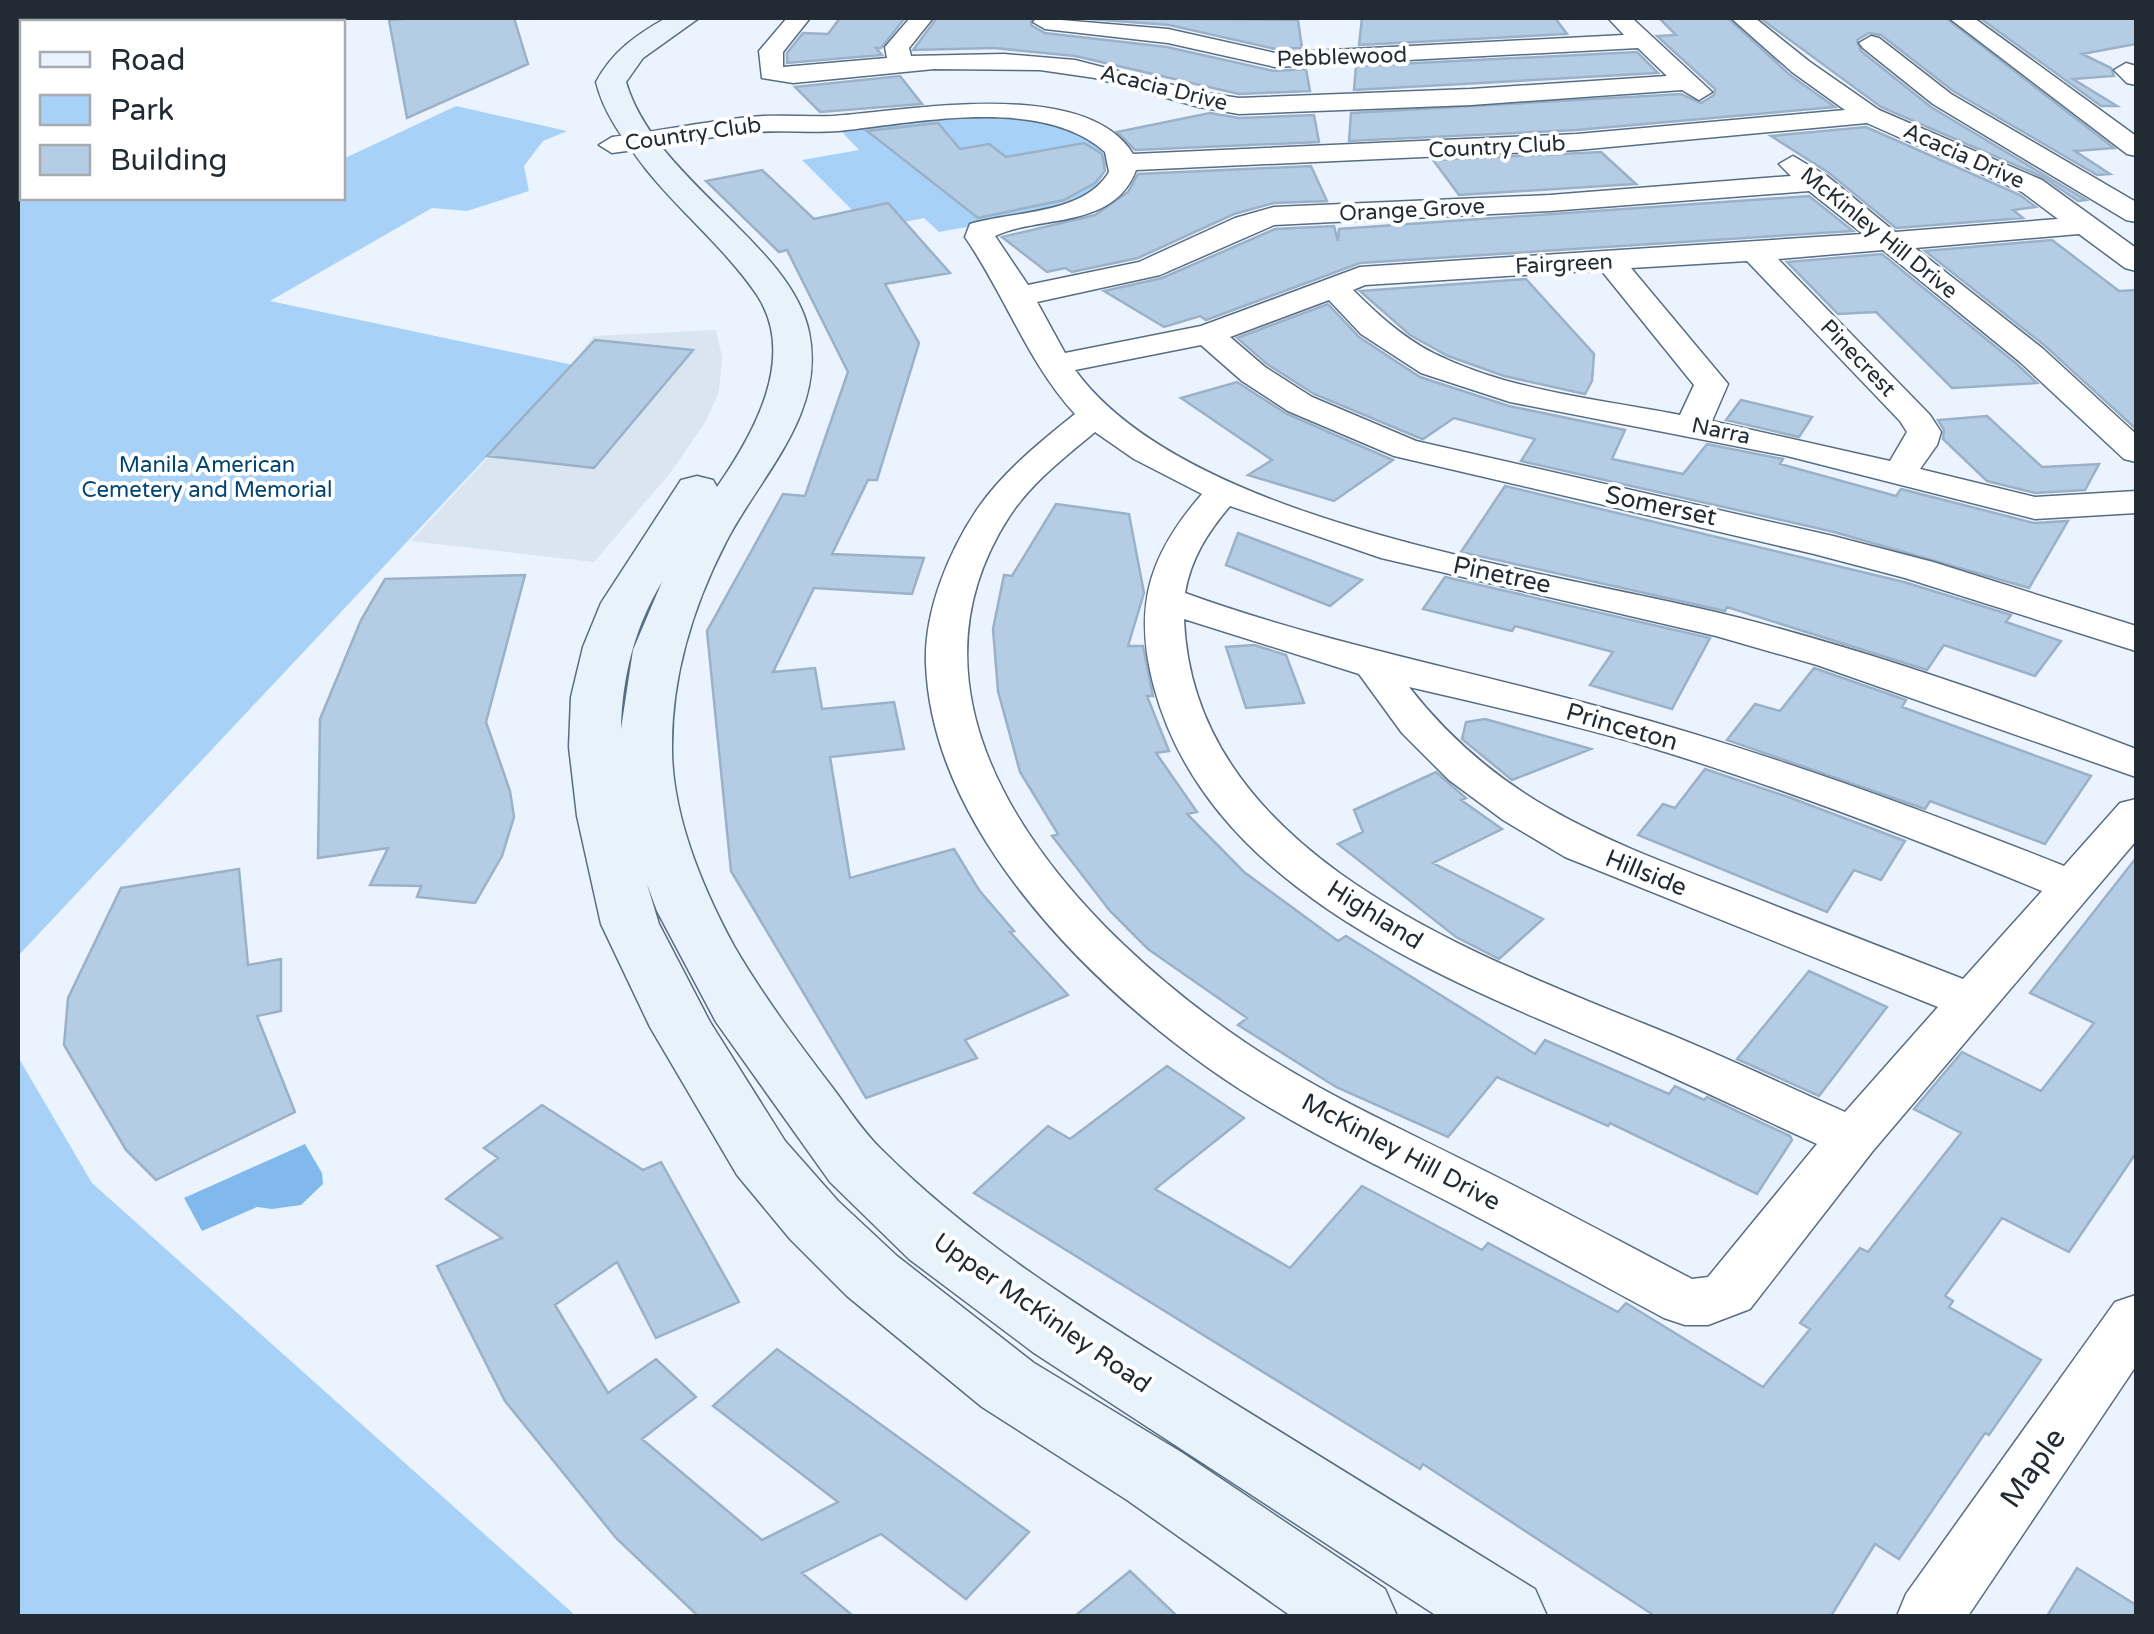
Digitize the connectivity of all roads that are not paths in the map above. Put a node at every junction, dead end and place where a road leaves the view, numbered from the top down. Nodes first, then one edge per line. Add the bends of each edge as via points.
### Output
1 (658, 18) edge
2 (685, 18) edge
3 (800, 18) edge
4 (922, 18) edge
5 (1620, 18) edge
6 (1742, 18) edge
7 (1960, 18) edge
8 (1046, 20) edge
9 (1170, 27) edge
10 (1507, 28) dead end
11 (1642, 41) junction
12 (1871, 44) dead end
13 (1525, 48) junction
14 (1020, 62) junction
15 (900, 63) junction
16 (1686, 82) junction
17 (1008, 110) junction
18 (1870, 115) junction
19 (1746, 129) junction
20 (2136, 148) edge
21 (634, 153) junction
22 (1123, 163) junction
23 (1817, 182) junction
24 (2136, 214) edge
25 (2087, 225) junction
26 (1890, 240) junction
27 (1755, 252) junction
28 (1610, 262) junction
29 (2136, 262) edge
30 (1332, 286) junction
31 (1022, 295) junction
32 (1654, 312) junction
33 (1614, 314) dead end
34 (1208, 334) junction
35 (1054, 366) junction
36 (1094, 415) junction
37 (1694, 425) junction
38 (2136, 452) edge
39 (1899, 473) junction
40 (1224, 492) junction
41 (713, 495) junction
42 (2136, 502) edge
43 (1164, 598) junction
44 (2136, 639) edge
45 (1374, 666) junction
46 (2136, 764) edge
47 (2136, 813) edge
48 (2072, 886) junction
49 (1972, 1001) junction
50 (1852, 1138) junction
51 (2136, 1319) edge
52 (1356, 1616) edge
53 (1506, 1616) edge
54 (1930, 1616) edge

1 - 21 main road, Upper McKinley Road via 616,42 588,74 586,97
2 - 21 main road, Upper McKinley Road via 640,44 611,82
3 - 15 street, Acacia Drive via 771,51 771,73
4 - 15 street via 897,48
5 - 11 street, McKinley Hill Drive
6 - 18 street, Acacia Drive
7 - 20 street
8 - 9 street, Pebblewood
8 - 14 street
9 - 13 street, Pebblewood via 1288,61
10 - 13 street
11 - 13 street, Pebblewood
11 - 16 street, McKinley Hill Drive
12 - 24 street via 1942,100
14 - 15 street, Acacia Drive
14 - 16 street, Acacia Drive via 1107,72 1239,106
14 - 17 street
16 - 19 street, McKinley Hill Drive
17 - 21 street, Country Club via 948,109 834,123 785,139
17 - 22 street, Country Club via 1096,133
18 - 19 street, Country Club
18 - 25 street, Acacia Drive via 2008,174
19 - 22 street, Country Club via 1380,154
19 - 23 street, McKinley Hill Drive
21 - 41 main road, Upper McKinley Road via 744,302 752,329 756,380
22 - 31 street, Pinetree via 1112,187 1076,208 980,230
23 - 26 street, McKinley Hill Drive
23 - 31 street, Orange Grove via 1274,216 1247,220 1162,264
25 - 26 street, Fairgreen
25 - 29 street, Acacia Drive
26 - 27 street, Fairgreen
26 - 38 street, McKinley Hill Drive via 2032,355
27 - 28 street, Fairgreen
27 - 39 street, Pinecrest via 1913,414 1924,432
28 - 30 street, Fairgreen via 1360,276
28 - 32 street
30 - 34 street, Fairgreen
30 - 37 street, Narra via 1372,327 1433,366 1522,395
31 - 35 street, Pinetree
32 - 33 street
32 - 37 street via 1711,384
34 - 35 street, Fairgreen
34 - 44 street, Somerset via 1274,392 1406,449 1820,544
35 - 36 street, Pinetree
36 - 40 street, Pinetree
36 - 50 street, McKinley Hill Drive via 1023,479 985,526 952,620 946,664 971,768 1040,883 1090,944 1226,1055 1319,1112 1685,1302 1729,1293
37 - 39 street, Narra
39 - 42 street, Narra via 2035,508
40 - 43 street, Highland via 1184,540
40 - 46 street, Pinetree via 1421,558 1733,628
41 - 52 main road, Upper McKinley Road via 625,603 596,697 600,781 620,890 681,1026 762,1158 872,1276 1008,1385
41 - 53 main road, Upper McKinley Road via 704,540 658,650 645,747 666,857 686,911 738,1007 854,1164 933,1240 1060,1332
43 - 45 street, Princeton
43 - 50 street, Highland via 1165,642 1182,719 1250,818 1307,871 1438,954
45 - 48 street, Princeton via 1722,756 1871,806
45 - 49 street, Hillside via 1432,745 1529,820 1581,847
47 - 48 street, McKinley Hill Drive
48 - 49 street, McKinley Hill Drive
49 - 50 street, McKinley Hill Drive
51 - 54 street, Maple

